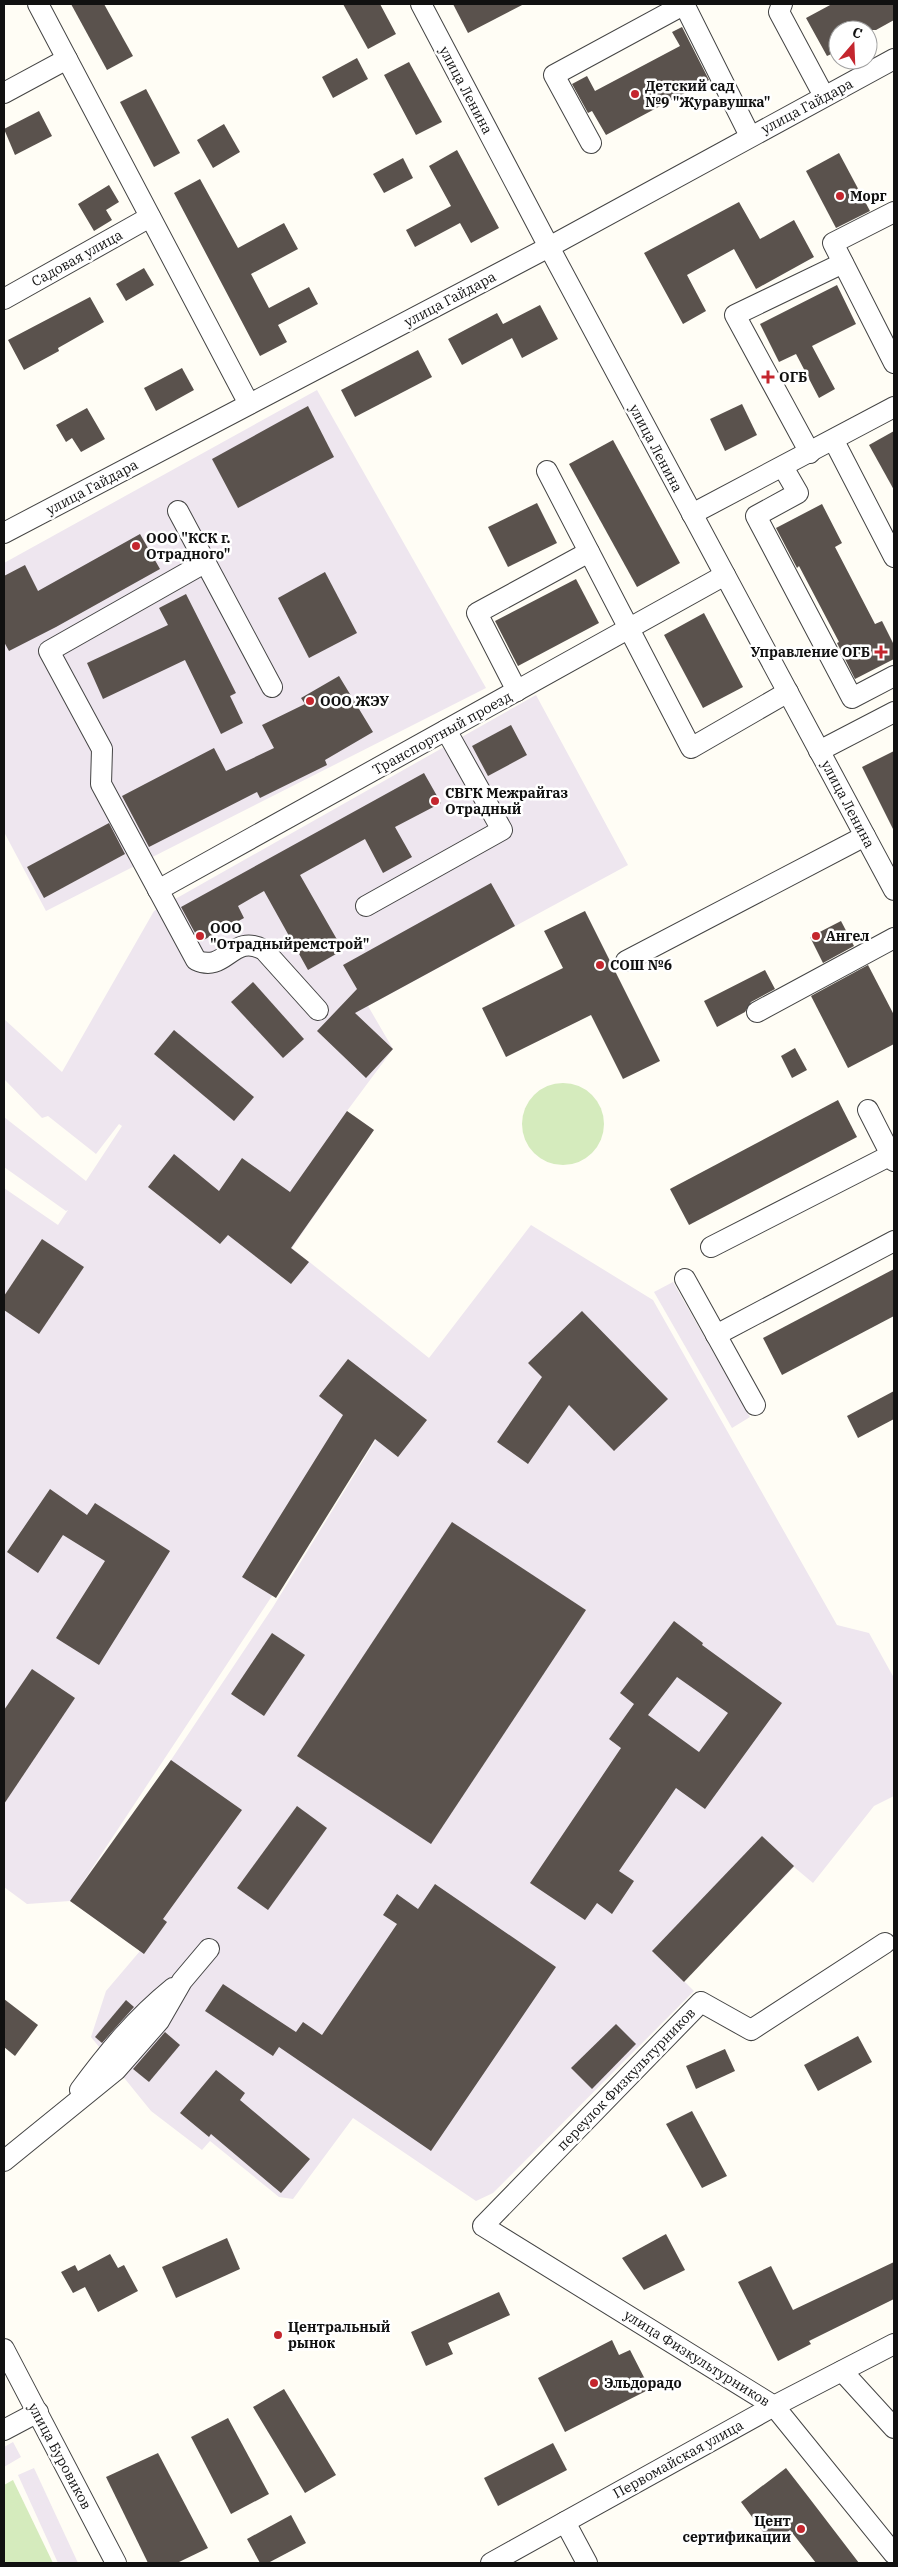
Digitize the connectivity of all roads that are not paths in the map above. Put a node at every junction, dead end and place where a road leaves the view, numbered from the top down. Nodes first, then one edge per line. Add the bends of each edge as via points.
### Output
1 (38, 4) edge
2 (421, 4) edge
3 (684, 4) edge
4 (785, 7) edge
5 (894, 59) edge
6 (67, 60) junction
7 (4, 93) edge
8 (824, 96) junction
9 (750, 136) junction
10 (591, 144) dead end
11 (894, 212) edge
12 (150, 217) junction
13 (548, 247) junction
14 (843, 263) junction
15 (4, 299) edge
16 (894, 363) edge
17 (249, 404) junction
18 (894, 406) edge
19 (834, 441) junction
20 (810, 453) junction
21 (783, 467) junction
22 (547, 471) dead end
23 (178, 511) dead end
24 (692, 514) junction
25 (4, 533) edge
26 (589, 552) junction
27 (894, 557) edge
28 (206, 562) junction
29 (725, 575) junction
30 (629, 628) junction
31 (894, 676) edge
32 (272, 687) dead end
33 (517, 691) junction
34 (788, 692) junction
35 (894, 712) edge
36 (446, 730) junction
37 (820, 751) junction
38 (865, 836) junction
39 (158, 890) junction
40 (894, 890) edge
41 (366, 906) dead end
42 (894, 938) edge
43 (626, 961) dead end
44 (318, 1010) dead end
45 (758, 1012) dead end
46 (868, 1110) dead end
47 (893, 1158) edge
48 (894, 1241) edge
49 (710, 1247) dead end
50 (685, 1279) dead end
51 (716, 1335) junction
52 (755, 1405) dead end
53 (885, 1943) dead end
54 (209, 1948) dead end
55 (4, 2160) edge
56 (483, 2226) joint
57 (894, 2344) edge
58 (4, 2349) edge
59 (842, 2371) junction
60 (10, 2376) edge
61 (774, 2406) junction
62 (38, 2412) junction
63 (894, 2428) edge
64 (4, 2430) edge
65 (565, 2522) junction
66 (894, 2554) edge
67 (116, 2563) edge
68 (491, 2563) edge
69 (587, 2563) edge

1 - 6 street
2 - 13 street, улица Ленина
3 - 9 street
3 - 10 street via 554,75
4 - 8 street
5 - 8 street, улица Гайдара
6 - 7 street
6 - 12 street
8 - 9 street, улица Гайдара
9 - 13 street, улица Гайдара
11 - 14 street via 833,243
12 - 15 street, Садовая улица
12 - 17 street
13 - 17 street, улица Гайдара
13 - 24 street, улица Ленина
14 - 16 street
14 - 20 street via 735,315
17 - 25 street, улица Гайдара
18 - 19 street
19 - 20 street
19 - 27 street
20 - 21 street
21 - 24 street
21 - 31 street via 798,493 756,516 852,698
22 - 26 street
23 - 28 street
24 - 29 street, улица Ленина
26 - 30 street
26 - 33 street via 477,613
28 - 32 street
28 - 39 street via 48,650 102,749 100,784
29 - 30 street, Транспортный проезд
29 - 34 street, улица Ленина
30 - 33 street, Транспортный проезд
30 - 34 street via 692,748
33 - 36 street, Транспортный проезд
34 - 37 street, улица Ленина
35 - 37 street
36 - 39 street, Транспортный проезд
36 - 41 street via 502,830
37 - 38 street, улица Ленина
38 - 40 street, улица Ленина
38 - 43 street
39 - 44 street via 196,960 205,964 215,962 244,945 253,944 264,950
42 - 45 street
46 - 47 street
47 - 49 street
48 - 51 street
50 - 51 street
51 - 52 street
53 - 56 street, переулок Физкультурников via 751,2030 701,2002
54 - 55 street via 182,1981 146,2010 110,2049 63,2113
56 - 61 street, улица Физкультурников
57 - 59 street, Первомайская улица
58 - 60 street, улица Буровиков
59 - 61 street, Первомайская улица
59 - 63 street
60 - 62 street, улица Буровиков
61 - 65 street, Первомайская улица
61 - 66 street, улица Физкультурников
62 - 64 street
62 - 67 street, улица Буровиков
65 - 68 street, Первомайская улица
65 - 69 street

